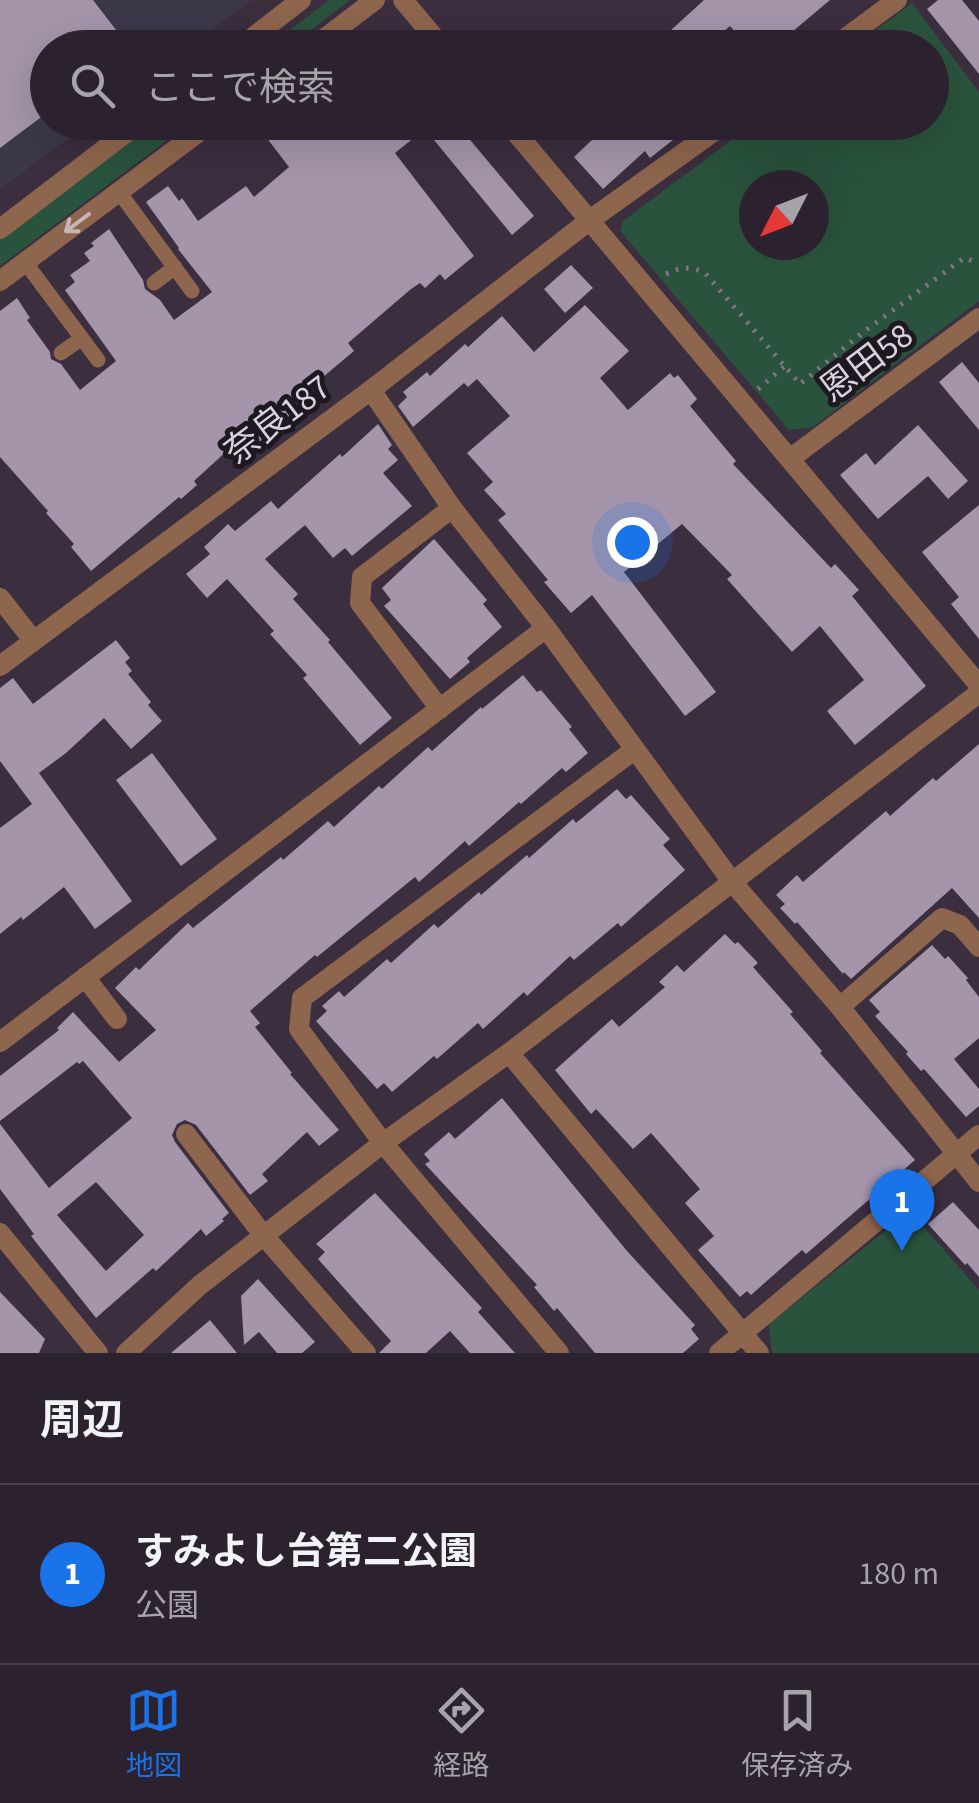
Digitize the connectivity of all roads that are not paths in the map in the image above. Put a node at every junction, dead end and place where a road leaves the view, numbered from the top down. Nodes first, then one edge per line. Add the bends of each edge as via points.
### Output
1 (301, 0) edge
2 (376, 0) edge
3 (403, 0) edge
4 (885, 4) edge
5 (262, 30) edge
6 (336, 30) edge
7 (429, 30) edge
8 (854, 30) edge
9 (116, 140) edge
10 (188, 140) edge
11 (522, 140) edge
12 (702, 140) edge
13 (119, 192) junction
14 (590, 220) junction
15 (0, 229) edge
16 (25, 262) junction
17 (175, 268) junction
18 (0, 281) edge
19 (154, 283) dead end
20 (192, 291) dead end
21 (979, 318) edge
22 (82, 338) junction
23 (61, 353) dead end
24 (98, 360) dead end
25 (371, 390) junction
26 (791, 458) junction
27 (452, 508) junction
28 (0, 598) edge
29 (546, 628) junction
30 (33, 640) junction
31 (0, 666) edge
32 (979, 684) edge
33 (979, 692) edge
34 (440, 709) junction
35 (634, 750) junction
36 (733, 883) junction
37 (979, 947) edge
38 (85, 977) junction
39 (840, 1007) junction
40 (117, 1019) dead end
41 (0, 1042) edge
42 (510, 1053) junction
43 (186, 1134) dead end
44 (979, 1135) edge
45 (383, 1143) junction
46 (956, 1154) junction
47 (979, 1182) edge
48 (0, 1233) edge
49 (264, 1236) junction
50 (742, 1332) junction
51 (360, 1351) edge
52 (98, 1353) edge
53 (126, 1353) edge
54 (558, 1353) edge
55 (718, 1353) edge
56 (760, 1353) edge

1 - 5 street
2 - 6 street
3 - 7 street
4 - 8 street
9 - 15 street
10 - 13 street
11 - 14 street
12 - 14 street, 奈良187
13 -> 16 street
13 - 17 lane
14 - 25 street, 奈良187
14 - 26 street
16 - 18 street
16 - 22 lane
17 - 19 lane
17 - 20 lane
21 - 26 street, 恩田58
22 - 23 lane
22 - 24 lane
25 - 27 street
25 - 30 street, 奈良187
26 - 32 street
27 - 29 street
27 - 34 street via 362,578 360,604
28 - 30 street
29 - 34 street
29 - 35 street
30 - 31 street, 奈良187
33 - 36 street
34 - 38 street
35 - 36 street
35 - 45 street via 302,998 299,1030
36 - 39 street
36 - 42 street
37 - 39 street via 960,925 942,918
38 - 40 street
38 - 41 street
39 - 46 street
42 - 45 street
42 - 50 street
43 - 49 street
44 - 46 street
45 - 49 street
45 - 54 street
46 - 47 street
46 - 50 street
48 - 52 street
49 - 51 street
49 - 53 street
50 - 55 street
50 - 56 street

